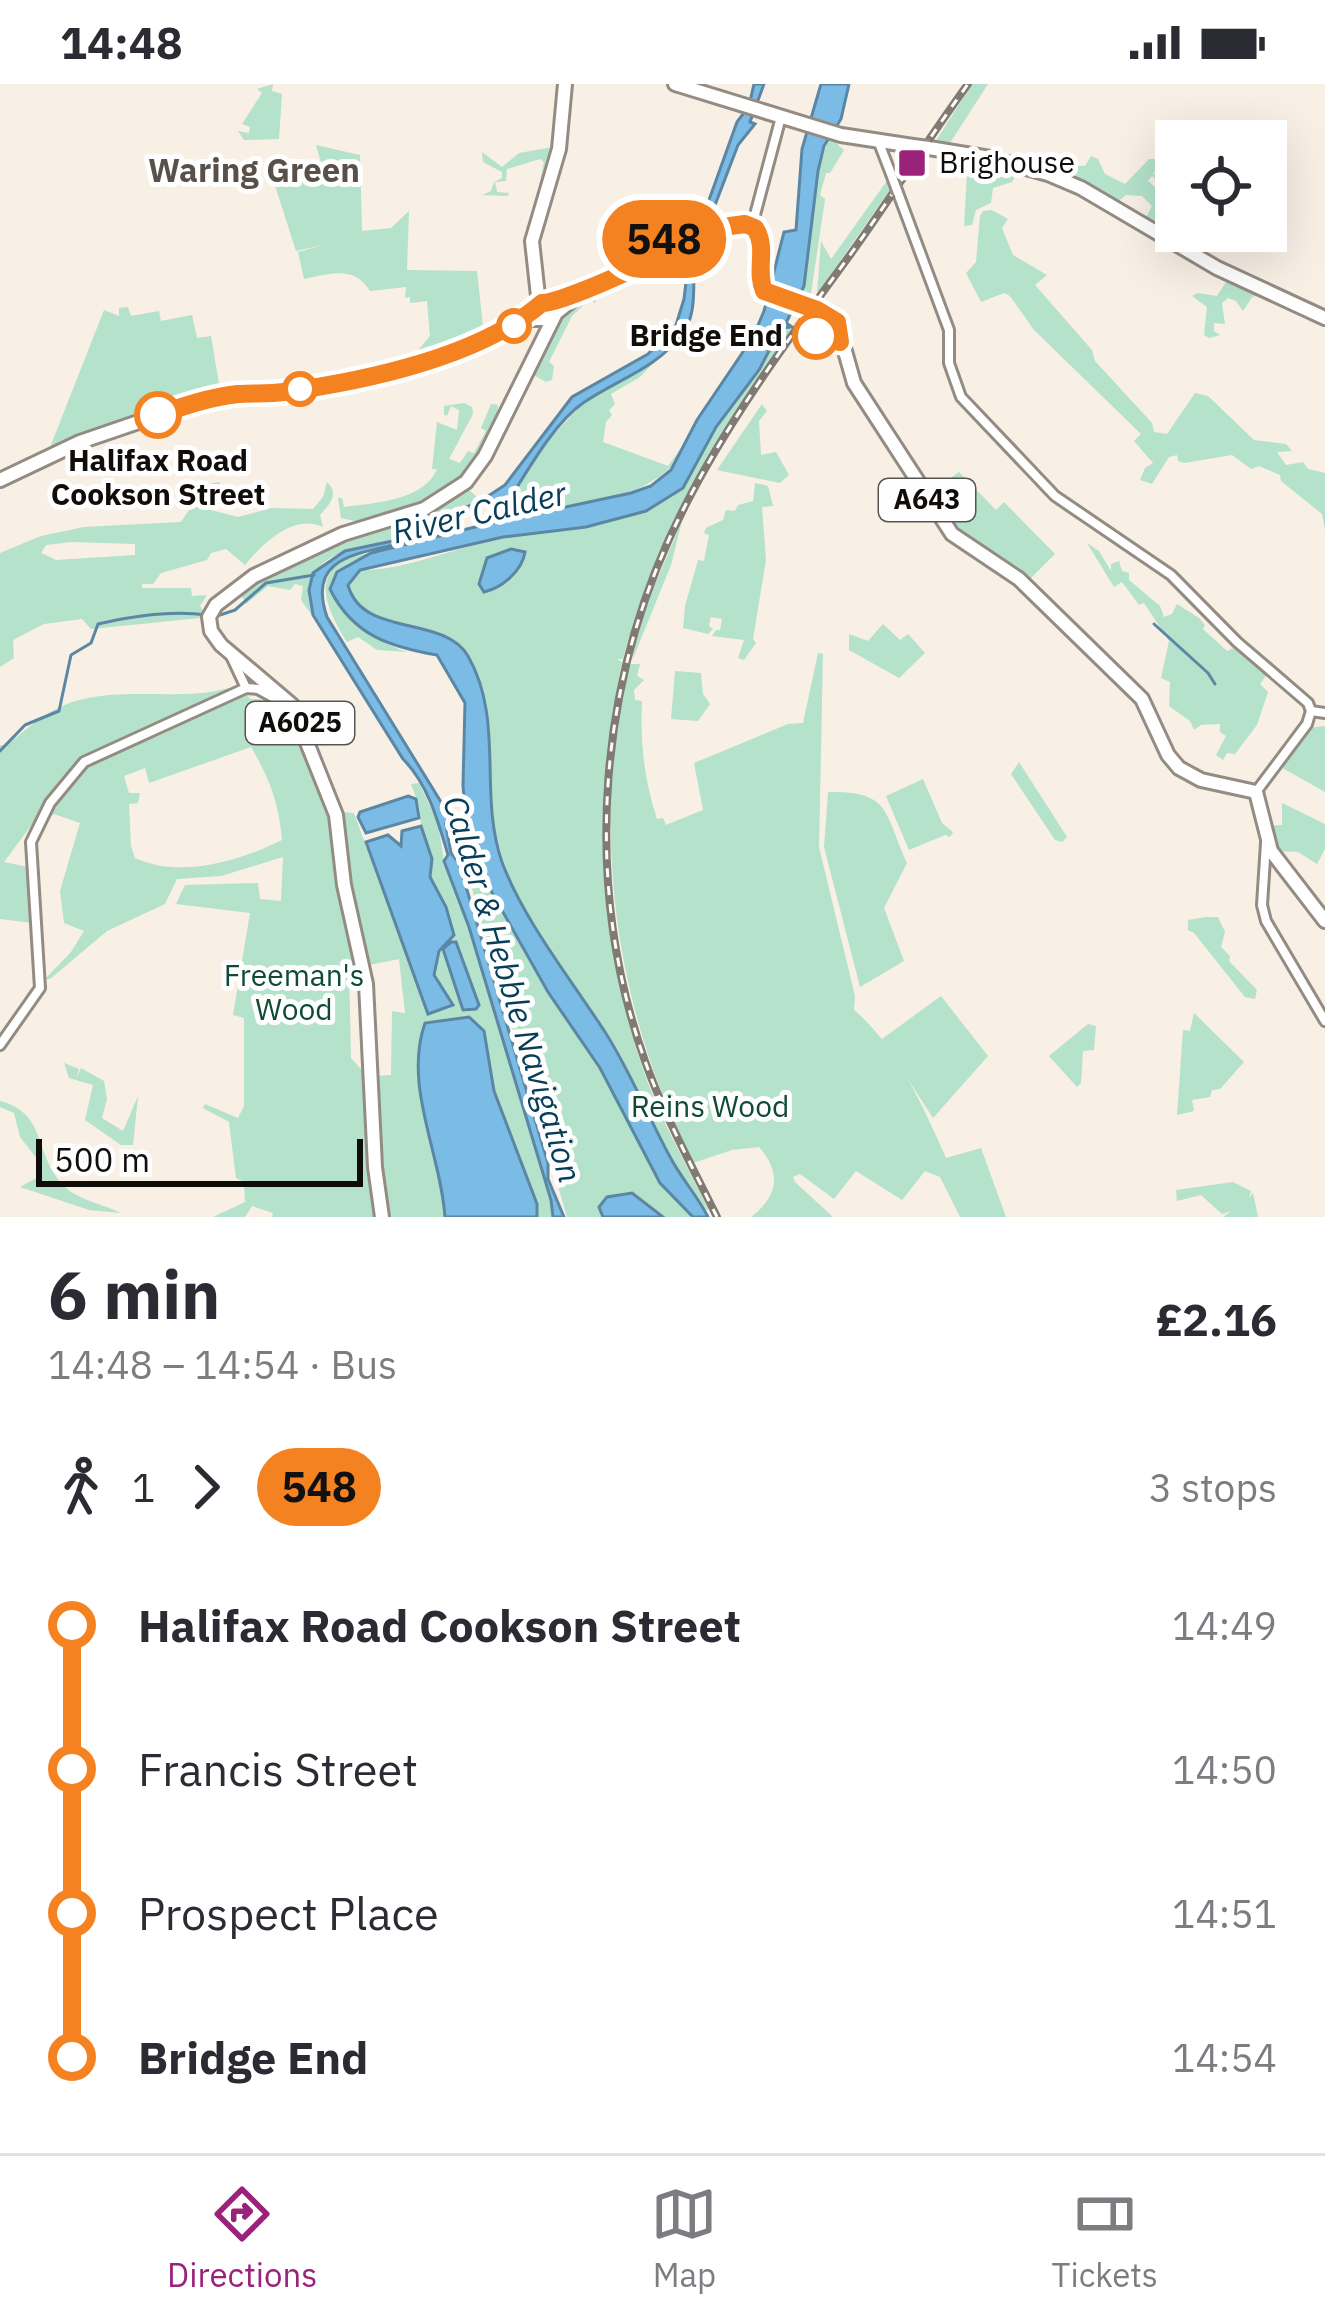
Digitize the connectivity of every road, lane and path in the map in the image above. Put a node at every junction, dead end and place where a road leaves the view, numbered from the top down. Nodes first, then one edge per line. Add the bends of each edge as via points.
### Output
1 (568, 84) edge
2 (684, 85) edge
3 (781, 116) junction
4 (879, 143) junction
5 (752, 226) junction
6 (547, 311) junction
7 (1325, 318) edge
8 (6, 477) edge
9 (231, 654) junction
10 (246, 688) junction
11 (1311, 711) junction
12 (295, 712) junction
13 (1325, 713) edge
14 (1256, 792) junction
15 (1266, 842) junction
16 (1325, 921) edge
17 (1325, 1022) edge
18 (0, 1045) edge
19 (382, 1217) edge

1 - 6 main road via 560,149 532,241
2 - 3 main road
3 - 4 main road
3 - 5 street
4 - 7 main road, bridge via 1048,173
4 - 11 street, bridge via 949,330 958,394 1047,489 1183,584
5 - 6 main road via 676,220 640,267
5 - 14 main road, A643 via 762,240 760,284 839,327 854,383 944,523 1018,579 1142,699 1179,768
6 - 8 main road via 447,355 285,392 194,403
6 - 9 main road, A6025 via 545,340 466,482 424,509 338,536 254,576 209,615 211,632
9 - 10 street
9 - 12 main road, A6025
10 - 12 street
10 - 18 street via 84,762 50,803 32,842 40,988
11 - 13 street
11 - 14 street
12 - 19 main road, A6025 via 336,815 362,956
14 - 15 main road
15 - 16 main road
15 - 17 street via 1266,921

